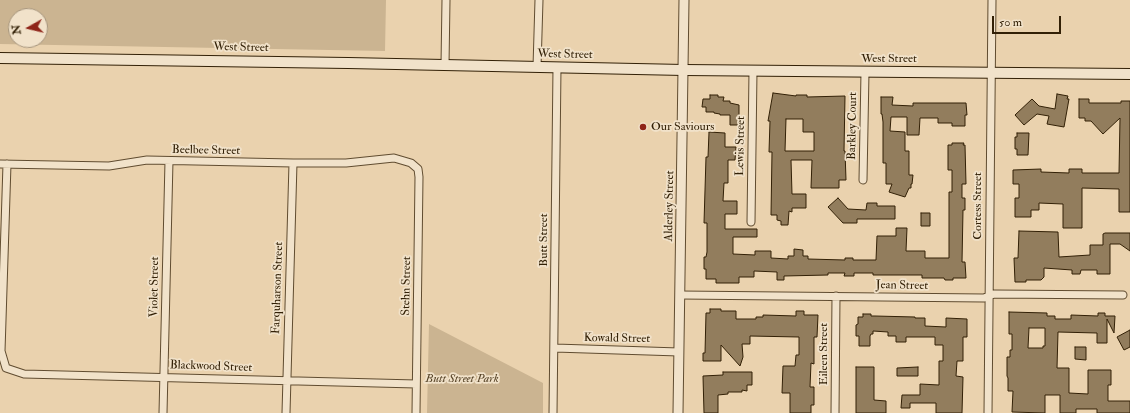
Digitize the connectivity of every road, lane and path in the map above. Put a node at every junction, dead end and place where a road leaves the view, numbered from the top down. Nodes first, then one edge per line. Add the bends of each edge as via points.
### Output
1 (446, 0) edge
2 (539, 0) edge
3 (684, 0) edge
4 (992, 0) edge
5 (0, 58) edge
6 (445, 65) junction
7 (537, 67) junction
8 (557, 68) junction
9 (684, 70) junction
10 (753, 71) junction
11 (865, 72) junction
12 (991, 73) junction
13 (1130, 74) edge
14 (170, 161) junction
15 (411, 162) joint
16 (294, 163) junction
17 (3, 164) edge
18 (864, 180) dead end
19 (751, 222) dead end
20 (1, 288) edge
21 (680, 295) junction
22 (1123, 295) dead end
23 (836, 296) junction
24 (989, 296) junction
25 (555, 348) junction
26 (679, 352) junction
27 (164, 377) junction
28 (286, 380) junction
29 (416, 384) junction
30 (163, 413) edge
31 (286, 413) edge
32 (416, 413) edge
33 (553, 413) edge
34 (678, 413) edge
35 (835, 413) edge
36 (988, 413) edge

1 - 6 street
2 - 7 street
3 - 9 street, Alderley Street
4 - 12 street, Cortess Street
5 - 6 main road, West Street
6 - 7 main road, West Street
7 - 8 main road, West Street
8 - 9 main road, West Street
8 - 25 street, Butt Street
9 - 10 main road, West Street
9 - 21 street, Alderley Street
10 - 11 main road, West Street
10 - 19 street, Lewis Street
11 - 12 main road, West Street
11 - 18 street, Barkley Court
12 - 13 main road, West Street
12 - 24 street, Cortess Street
14 - 16 street, Beelbee Street
14 - 17 street, Beelbee Street via 147,160 109,166
14 - 27 street, Violet Street
15 - 16 street, Beelbee Street via 394,158 346,163
15 - 29 street, Stehn Street via 418,169 419,177
16 - 28 street, Farquharson Street
17 - 20 street
20 - 27 street, Blackwood Street via 1,351 6,368 24,374
21 - 23 street, Jean Street
21 - 26 street, Alderley Street
22 - 24 street, Jean Street
23 - 24 street, Jean Street
23 - 35 street, Eileen Street
24 - 36 street, Cortess Street
25 - 26 street, Kowald Street
25 - 33 street, Butt Street
26 - 34 street, Alderley Street
27 - 28 street, Blackwood Street
27 - 30 street, Violet Street
28 - 29 street, Blackwood Street
28 - 31 street, Farquharson Street
29 - 32 street, Stehn Street

